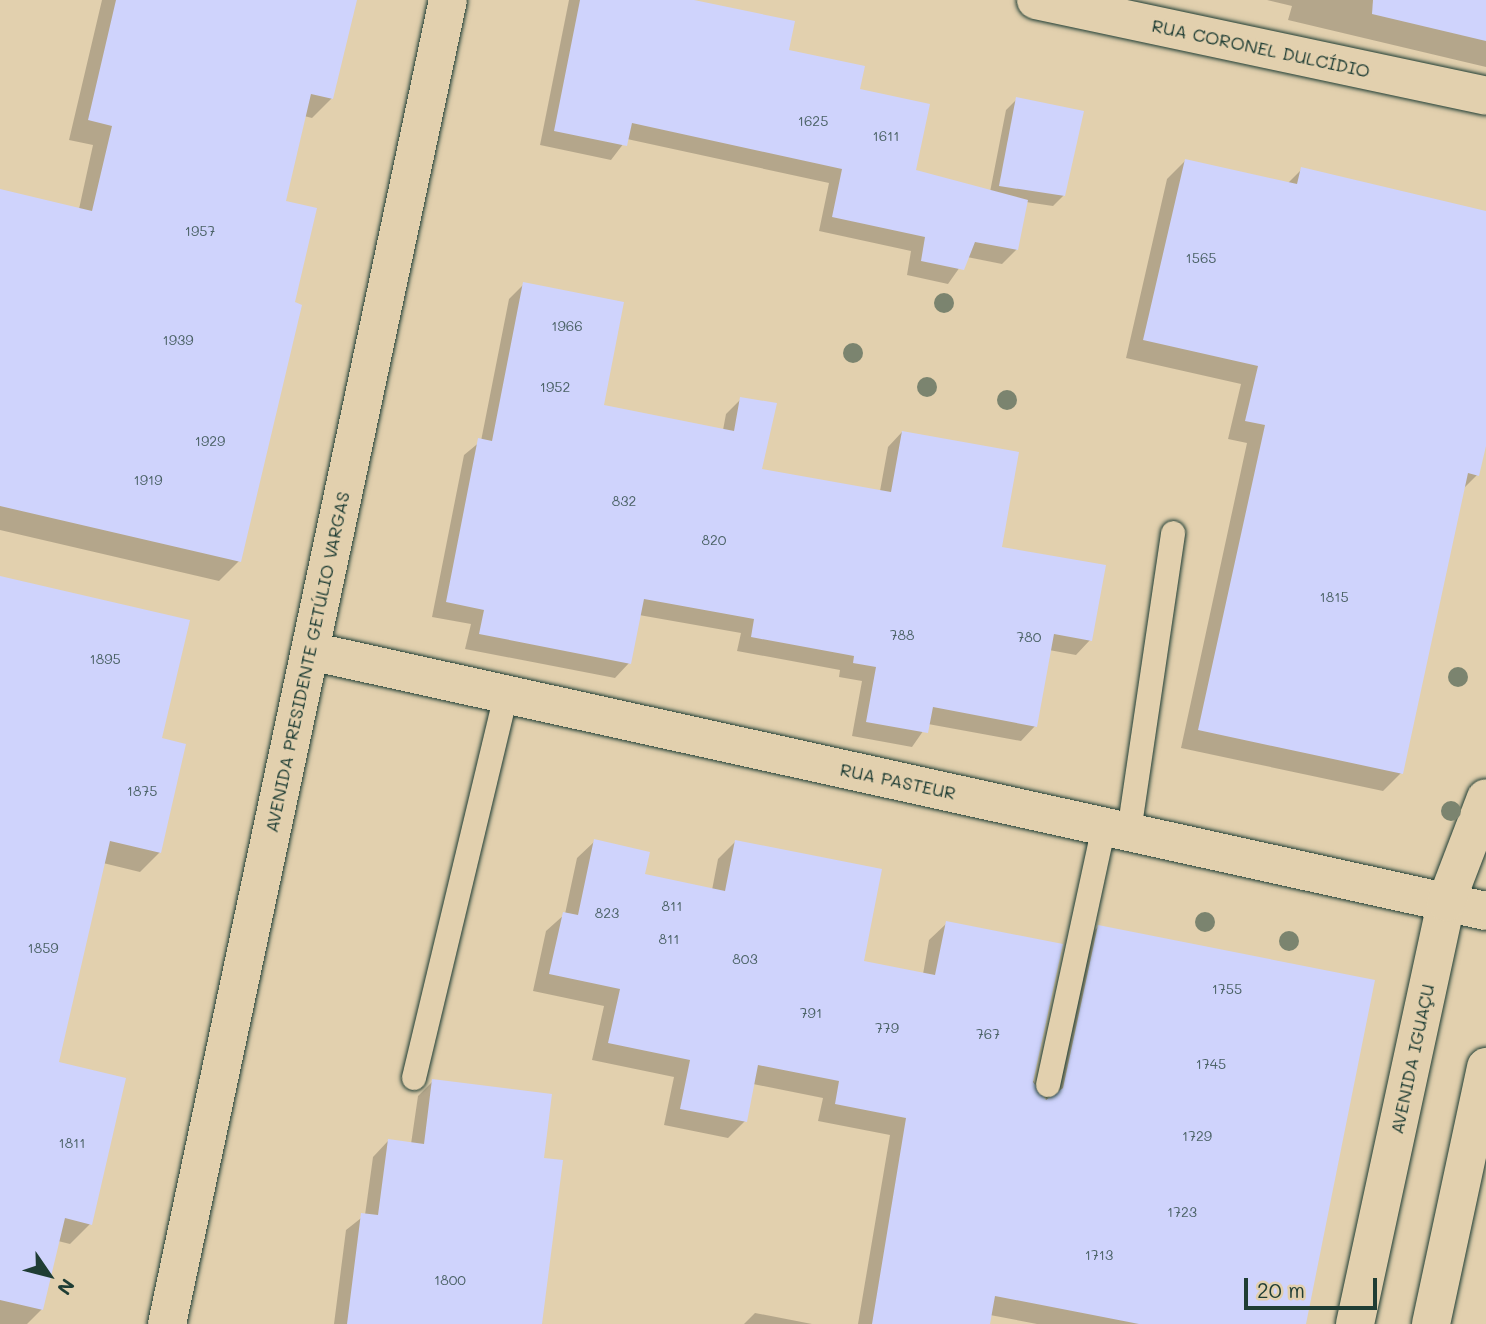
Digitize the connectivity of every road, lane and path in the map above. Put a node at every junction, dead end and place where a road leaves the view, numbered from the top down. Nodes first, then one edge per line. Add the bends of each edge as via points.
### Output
1 (448, 0) edge
2 (1036, 0) edge
3 (1486, 96) edge
4 (1173, 533) dead end
5 (310, 651) junction
6 (506, 694) junction
7 (1486, 798) edge
8 (1116, 829) junction
9 (1446, 902) junction
10 (1486, 911) edge
11 (1486, 1067) edge
12 (414, 1078) dead end
13 (1048, 1085) dead end
14 (167, 1324) edge
15 (1354, 1324) edge
16 (1431, 1324) edge

1 - 5 main road, AVENIDA PRESIDENTE GETÚLIO VARGAS
2 - 3 main road, RUA CORONEL DULCÍDIO
4 - 8 lane
5 - 6 main road, RUA PASTEUR
5 - 14 main road, AVENIDA PRESIDENTE GETÚLIO VARGAS
6 - 8 main road, RUA PASTEUR
6 - 12 lane
7 - 9 main road, AVENIDA IGUAÇU
8 - 9 main road, RUA PASTEUR
8 - 13 lane
9 - 10 main road, RUA PASTEUR
9 - 15 main road, AVENIDA IGUAÇU
11 - 16 main road

